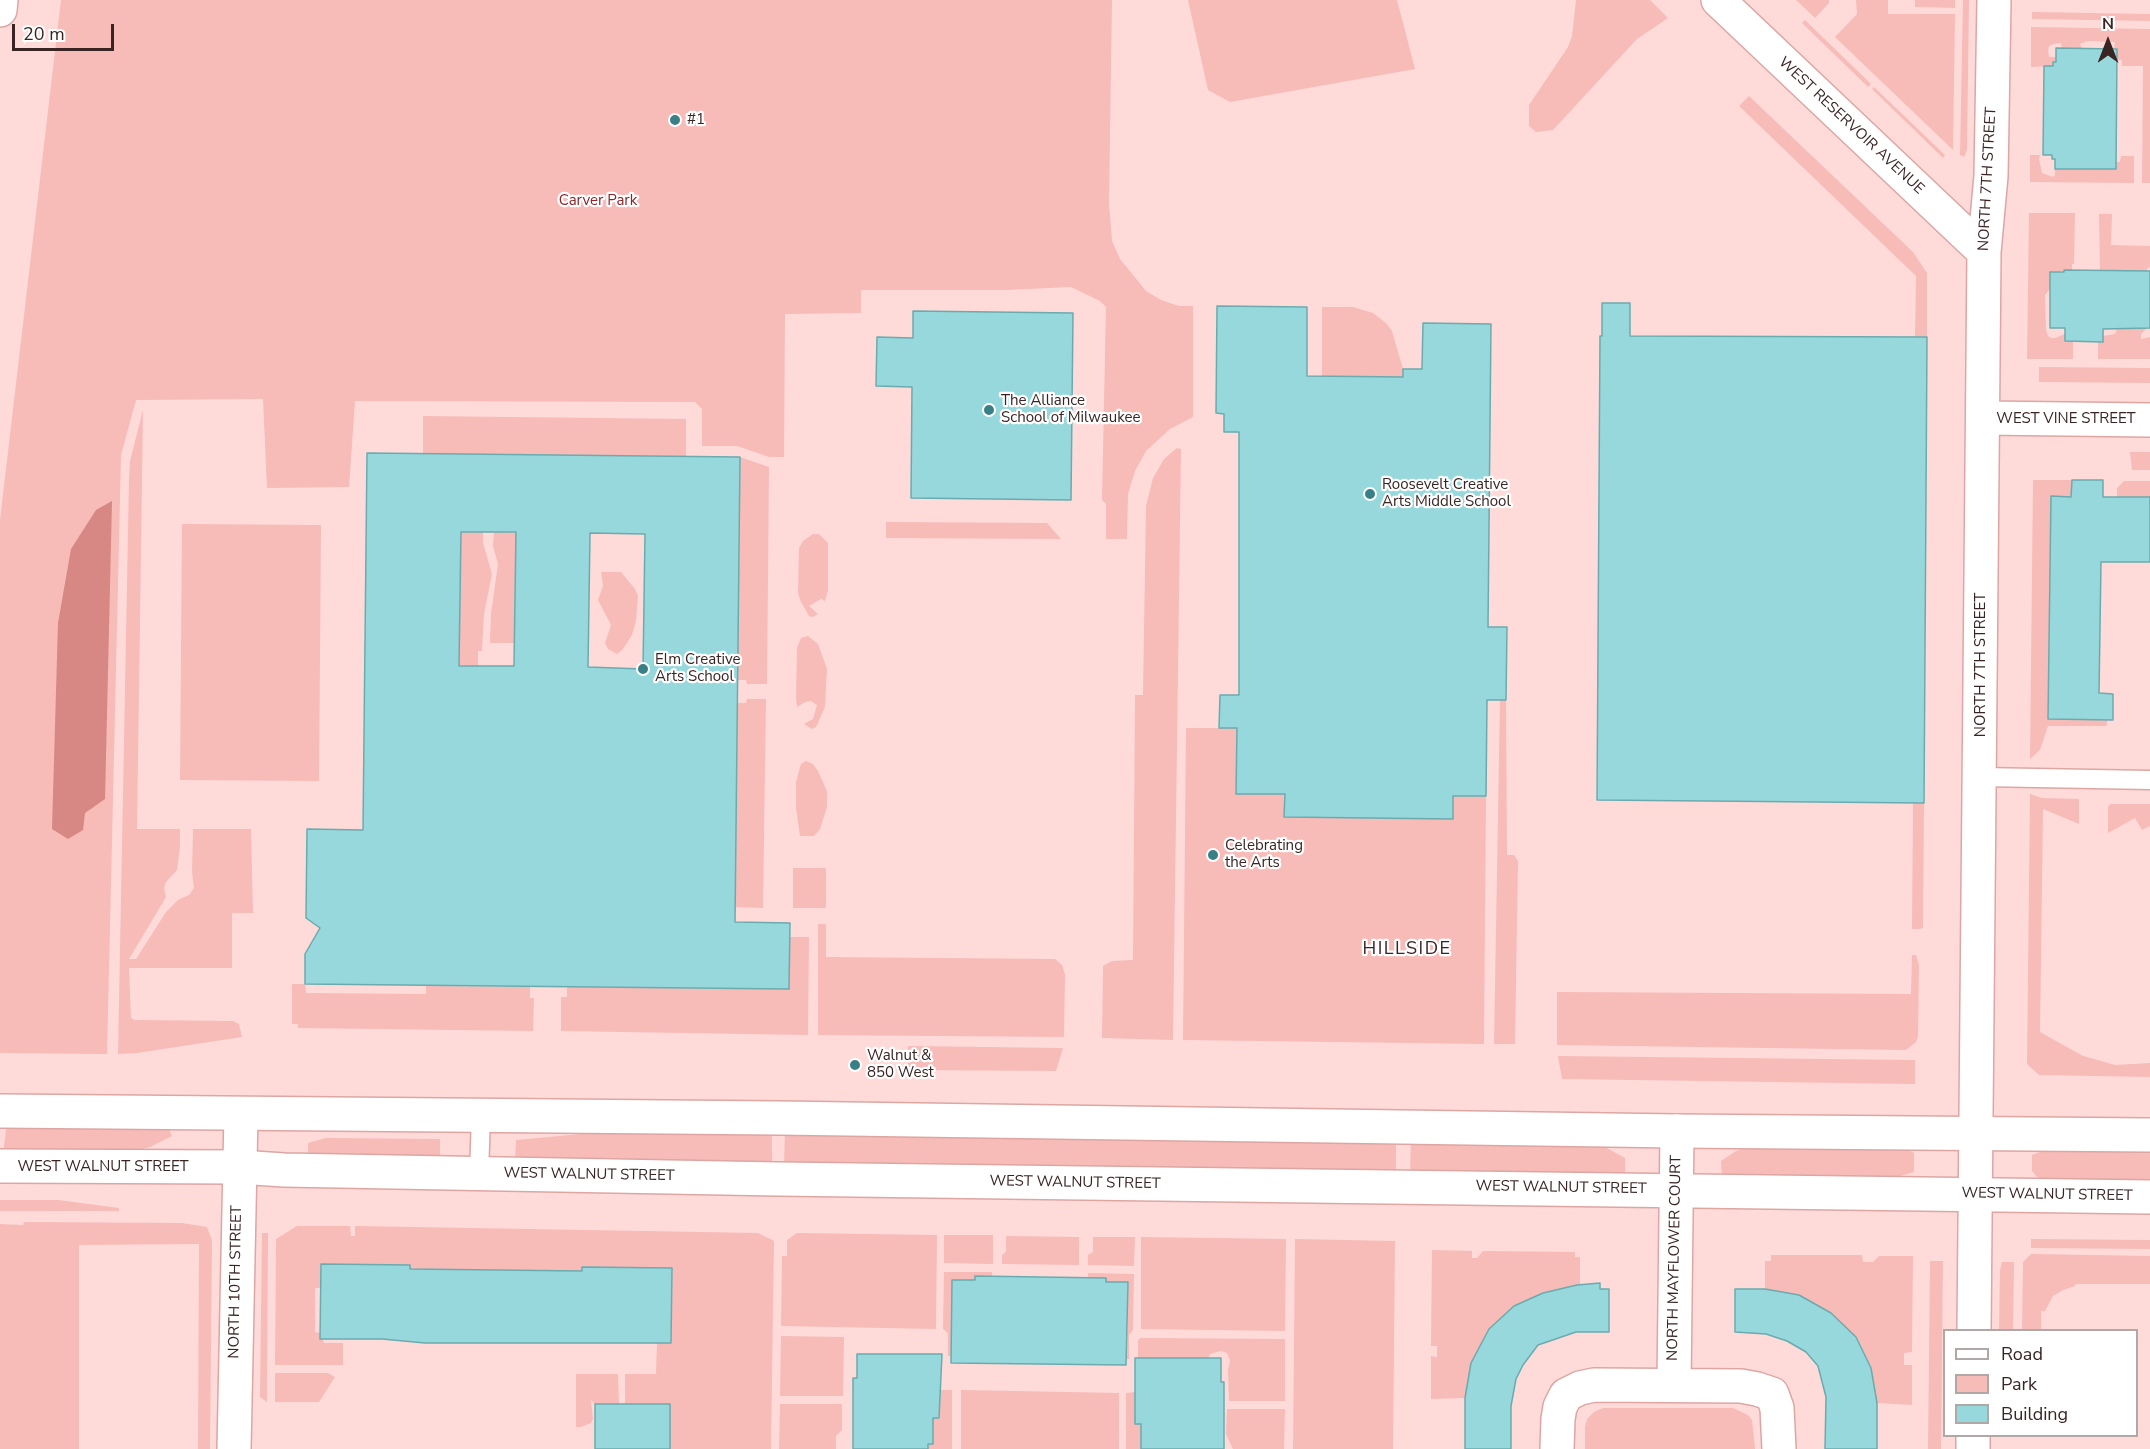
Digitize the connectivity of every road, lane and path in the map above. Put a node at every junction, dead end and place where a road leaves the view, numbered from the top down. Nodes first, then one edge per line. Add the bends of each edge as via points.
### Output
1 (1, 0) edge
2 (1718, 0) edge
3 (1994, 0) edge
4 (0, 10) edge
5 (1984, 252) junction
6 (1983, 418) junction
7 (2150, 420) edge
8 (1980, 777) junction
9 (2150, 780) edge
10 (4, 1112) edge
11 (241, 1114) junction
12 (481, 1116) junction
13 (1677, 1131) junction
14 (1976, 1133) junction
15 (2150, 1135) edge
16 (1, 1166) edge
17 (239, 1167) junction
18 (479, 1174) junction
19 (1676, 1190) junction
20 (1975, 1193) junction
21 (2150, 1197) edge
22 (1974, 1329) edge
23 (1674, 1385) junction
24 (234, 1449) edge
25 (1557, 1449) edge
26 (1779, 1449) edge

1 - 4 main road
2 - 5 main road, WEST RESERVOIR AVENUE
3 - 5 main road, NORTH 7TH STREET via 1991,176
5 - 6 main road, NORTH 7TH STREET
6 - 7 main road, WEST VINE STREET
6 - 8 main road, NORTH 7TH STREET
8 - 9 lane
8 - 14 main road, NORTH 7TH STREET
10 - 11 main road
11 - 12 main road
11 - 17 main road, NORTH 10TH STREET
12 - 13 main road
12 - 18 lane
13 - 14 main road
13 - 19 main road, NORTH MAYFLOWER COURT
14 - 15 main road
14 - 20 main road, NORTH 7TH STREET
16 - 17 main road, WEST WALNUT STREET
17 - 18 main road, WEST WALNUT STREET
17 - 24 main road, NORTH 10TH STREET
18 - 19 main road, WEST WALNUT STREET
19 - 20 main road, WEST WALNUT STREET
19 - 23 main road, NORTH MAYFLOWER COURT
20 - 21 main road, WEST WALNUT STREET
20 - 22 main road, NORTH 7TH STREET
23 - 25 main road via 1594,1385 1566,1395 1557,1419
23 - 26 main road via 1741,1386 1772,1394 1779,1423

